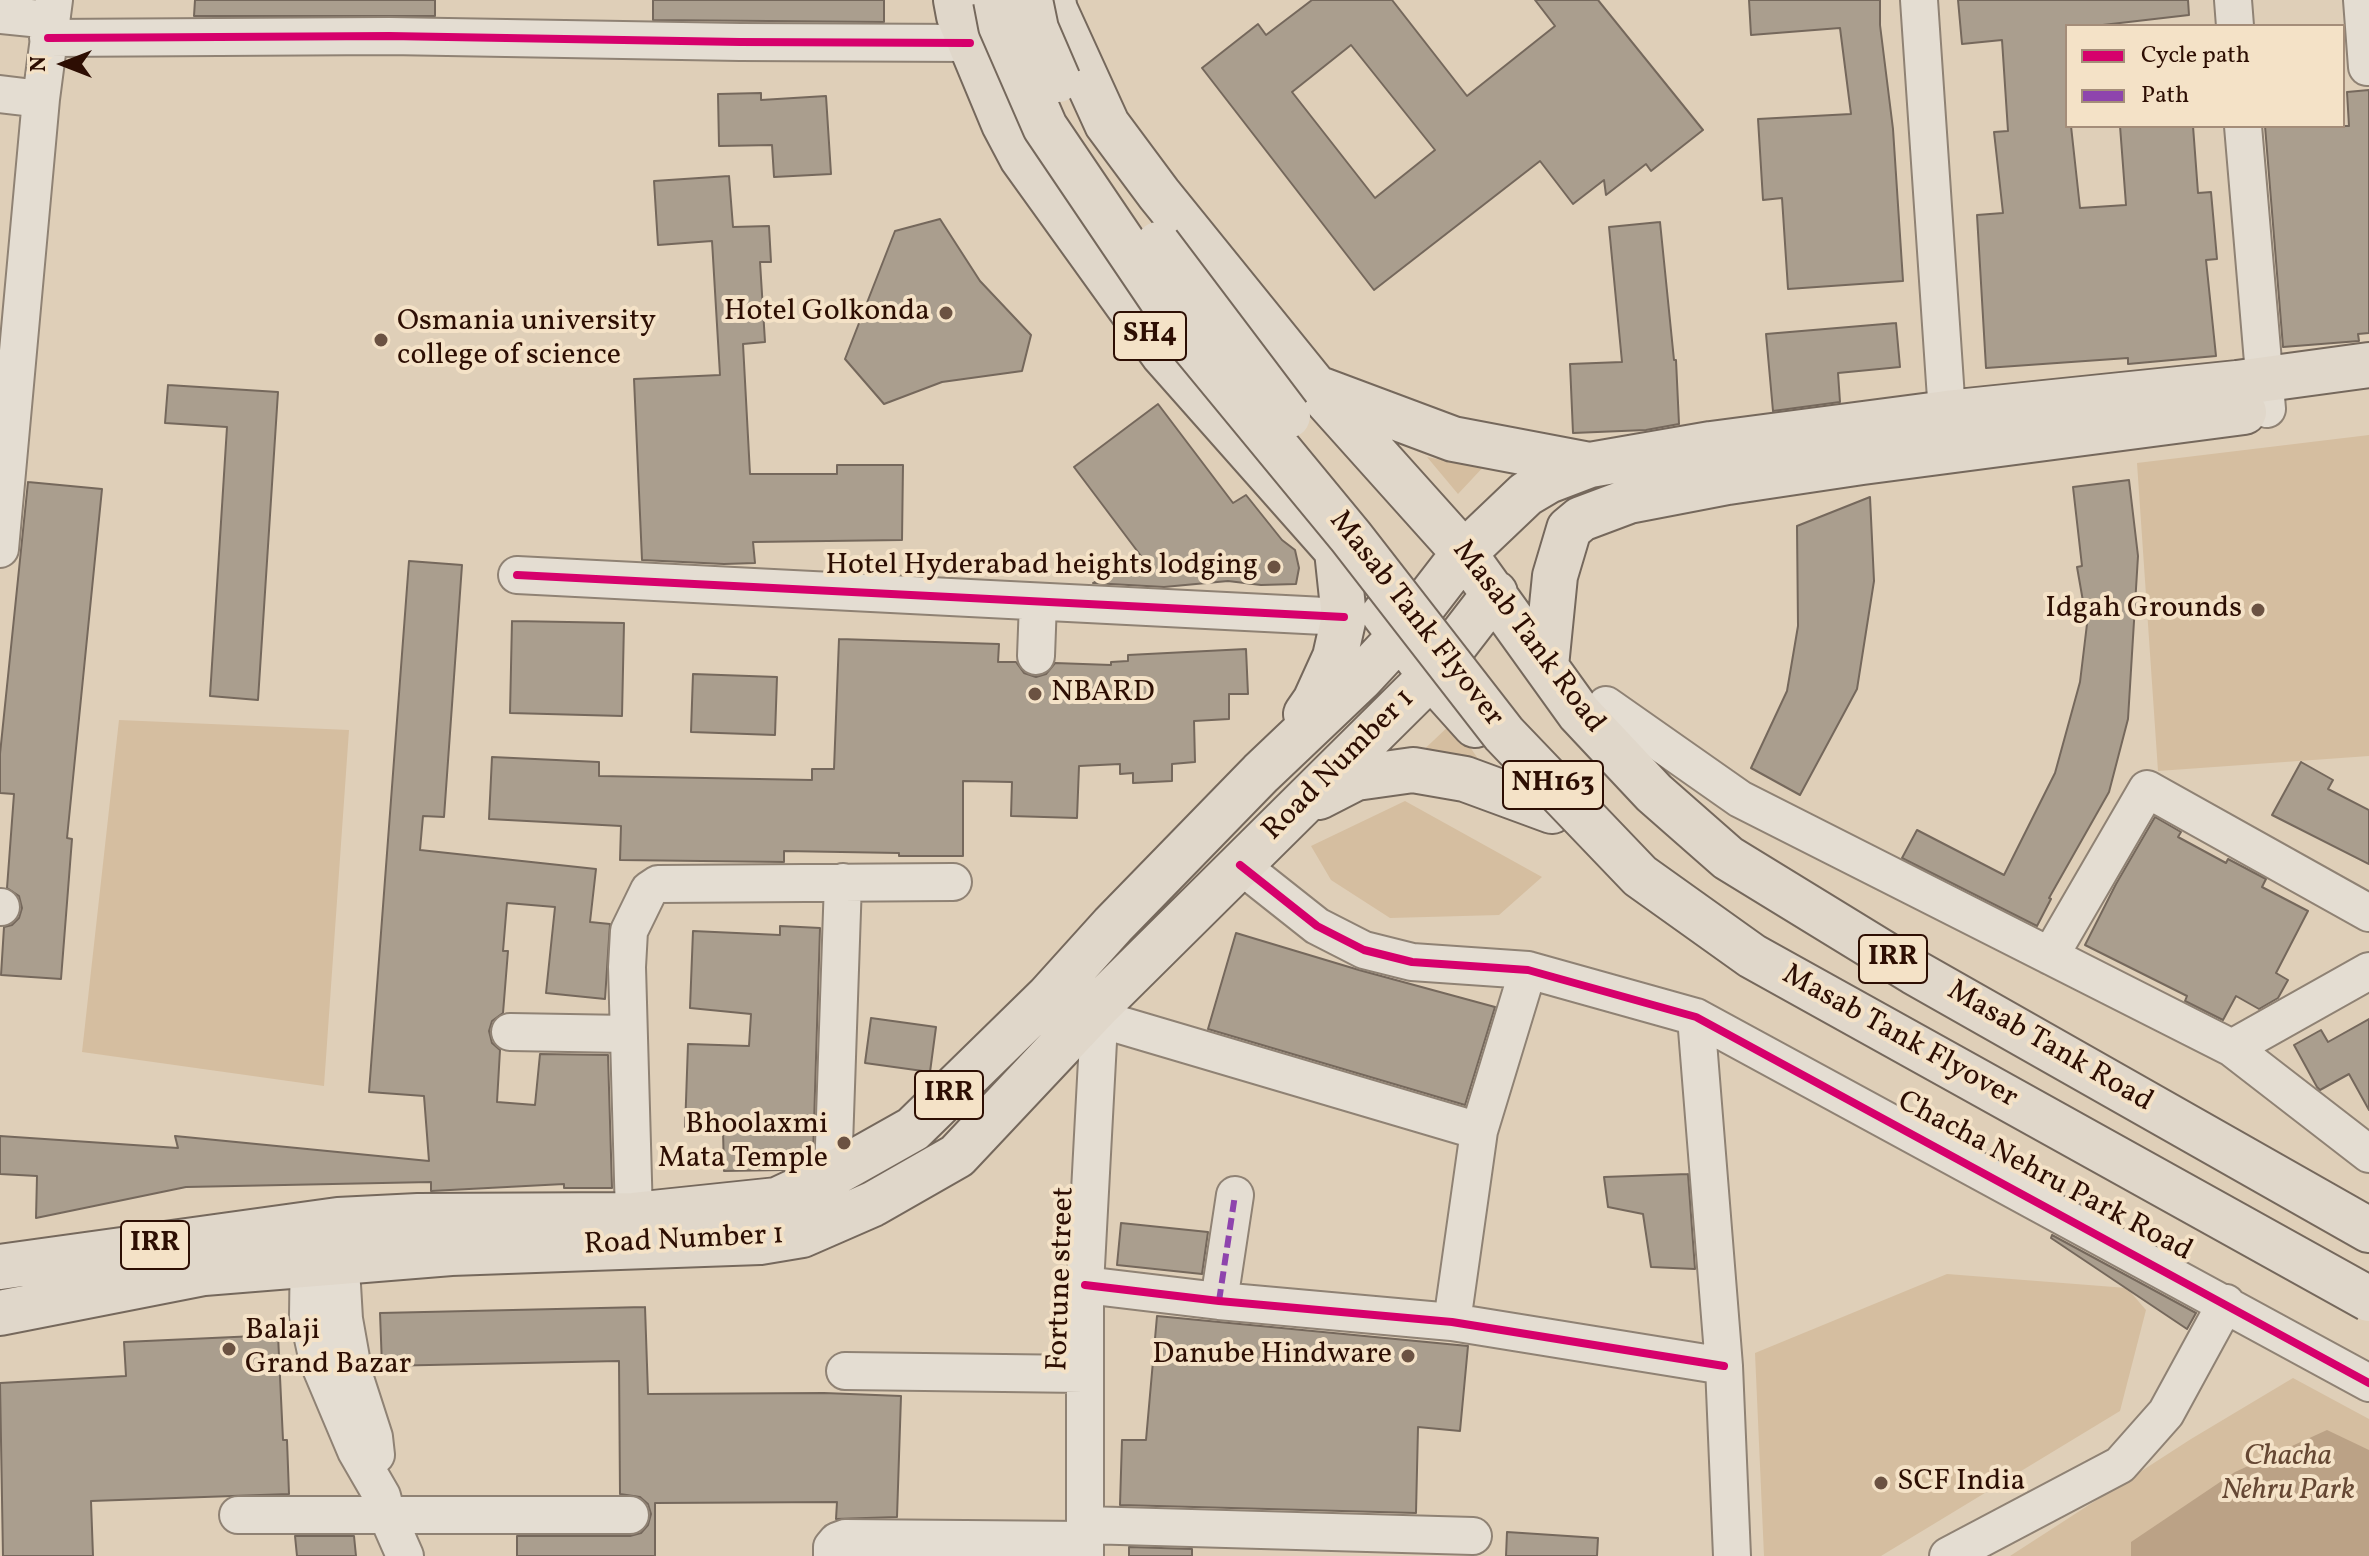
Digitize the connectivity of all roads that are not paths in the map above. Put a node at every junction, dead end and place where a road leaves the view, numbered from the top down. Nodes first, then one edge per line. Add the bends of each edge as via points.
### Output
1 (956, 0) edge
2 (996, 0) edge
3 (1030, 0) edge
4 (1053, 0) edge
5 (1919, 0) edge
6 (2233, 0) edge
7 (2362, 0) edge
8 (0, 15) edge
9 (51, 19) edge
10 (2235, 24) edge
11 (970, 43) junction
12 (2360, 68) edge
13 (0, 94) edge
14 (41, 99) junction
15 (2243, 128) edge
16 (1240, 294) junction
17 (9, 340) edge
18 (1284, 349) junction
19 (1163, 354) junction
20 (2369, 365) edge
21 (1316, 388) junction
22 (2265, 394) junction
23 (2369, 395) edge
24 (1215, 413) junction
25 (1947, 413) junction
26 (1590, 465) junction
27 (0, 549) edge
28 (1337, 551) junction
29 (1464, 553) junction
30 (517, 575) dead end
31 (1495, 593) junction
32 (1038, 602) junction
33 (1344, 617) junction
34 (1400, 636) junction
35 (1036, 656) dead end
36 (1546, 666) junction
37 (1431, 676) junction
38 (1606, 705) dead end
39 (1261, 773) junction
40 (1297, 808) junction
41 (1552, 811) junction
42 (1240, 865) junction
43 (843, 882) junction
44 (953, 882) dead end
45 (2369, 913) edge
46 (2050, 956) junction
47 (1528, 970) junction
48 (2369, 971) edge
49 (1100, 1011) junction
50 (1696, 1017) junction
51 (510, 1032) dead end
52 (628, 1034) junction
53 (2232, 1048) junction
54 (1479, 1131) junction
55 (2221, 1147) junction
56 (2369, 1154) edge
57 (833, 1174) junction
58 (1235, 1195) dead end
59 (634, 1215) junction
60 (2186, 1215) junction
61 (2369, 1230) edge
62 (324, 1243) junction
63 (0, 1267) edge
64 (2369, 1268) edge
65 (1085, 1285) junction
66 (2369, 1299) edge
67 (1219, 1301) junction
68 (2226, 1303) junction
69 (0, 1313) edge
70 (2369, 1317) edge
71 (1452, 1322) junction
72 (1724, 1366) junction
73 (845, 1371) dead end
74 (1083, 1374) junction
75 (2369, 1383) edge
76 (384, 1506) junction
77 (238, 1515) dead end
78 (630, 1515) dead end
79 (1473, 1536) dead end
80 (1085, 1540) edge
81 (405, 1556) edge
82 (832, 1556) edge
83 (1732, 1556) edge
84 (1948, 1556) edge

1 - 11 main road, SH4
2 - 66 main road, Masab Tank Flyover / NH163, bridge via 1001,26 1045,127 1191,343 1504,734 1640,876 1752,956
3 - 64 main road, Masab Tank Flyover / NH163, bridge via 1036,29 1077,124 1141,222 1512,710 1659,862 1731,916 1818,967
4 - 16 main road, Masab Tank Road via 1107,124
5 - 25 street
6 - 10 street
7 - 12 street
8 - 9 street
9 - 11 street via 389,36
9 - 14 street
11 - 19 main road, SH4 via 1022,158
13 - 14 street
14 - 17 street
15 - 22 street
16 - 18 main road, Masab Tank Road
16 - 19 main road
17 - 27 street
18 - 21 main road, Masab Tank Road
18 - 24 main road
19 - 24 main road, SH4
20 - 22 main road
21 - 26 main road via 1453,439
21 - 29 main road, Masab Tank Road
22 - 23 main road
22 - 25 main road
22 - 36 main road via 1728,482 1629,501 1581,519 1562,544
24 - 28 main road, SH4
25 - 26 main road
26 - 29 main road, Road Number 1 via 1526,494
28 - 33 main road
28 - 34 main road, SH4
29 - 31 main road, Masab Tank Road / IRR
29 - 34 main road, Road Number 1 / IRR
30 - 32 street via 927,611
31 - 36 main road, Masab Tank Road / IRR
31 - 37 main road, Road Number 1 / IRR
32 - 33 street
32 - 35 street
33 - 39 main road via 1335,657 1315,701
34 - 37 main road, SH4
34 - 39 main road, Road Number 1 / IRR
36 - 55 main road, Masab Tank Road / IRR via 1590,725 1654,793 1728,858 1914,972
37 - 40 main road, Road Number 1 / IRR
37 - 41 main road, SH4
38 - 46 street via 1740,799
39 - 57 main road, Road Number 1 / IRR via 1048,997 913,1129
40 - 41 main road, IRR via 1356,778 1413,770 1465,779
40 - 42 main road, Road Number 1 / IRR
41 - 60 main road, IRR via 1612,875 1695,934
42 - 47 street, Chacha Nehru Park Road via 1317,926 1364,950 1412,962
42 - 49 main road, Road Number 1 / IRR
43 - 44 street
43 - 52 street via 658,884 649,890 629,931
43 - 57 street
45 - 46 street via 2147,789
46 - 53 street
47 - 50 street, Chacha Nehru Park Road
47 - 54 street
48 - 53 street
49 - 54 street
49 - 62 main road, Road Number 1 / IRR via 957,1156 873,1204 802,1235 760,1242 451,1253
49 - 65 street, Fortune street
50 - 68 street, Chacha Nehru Park Road
50 - 72 street
51 - 52 street
52 - 59 street
53 - 56 street
54 - 71 street
55 - 60 main road
55 - 61 main road, Masab Tank Road / IRR
57 - 59 main road, Road Number 1 / IRR via 777,1200
58 - 67 street
59 - 62 main road, Road Number 1 / IRR via 418,1216
60 - 70 main road, IRR
62 - 63 main road, Road Number 1 / IRR
62 - 69 main road, Road Number 1 / IRR
62 - 76 street via 374,1437
65 - 67 street
65 - 74 street, Fortune street
67 - 71 street
68 - 75 street, Chacha Nehru Park Road
68 - 84 street via 2166,1413 2120,1465
71 - 72 street
72 - 83 street
73 - 74 street
74 - 80 street, Fortune street
76 - 77 street
76 - 78 street
76 - 81 street
79 - 80 street
80 - 82 street via 845,1538 832,1547

